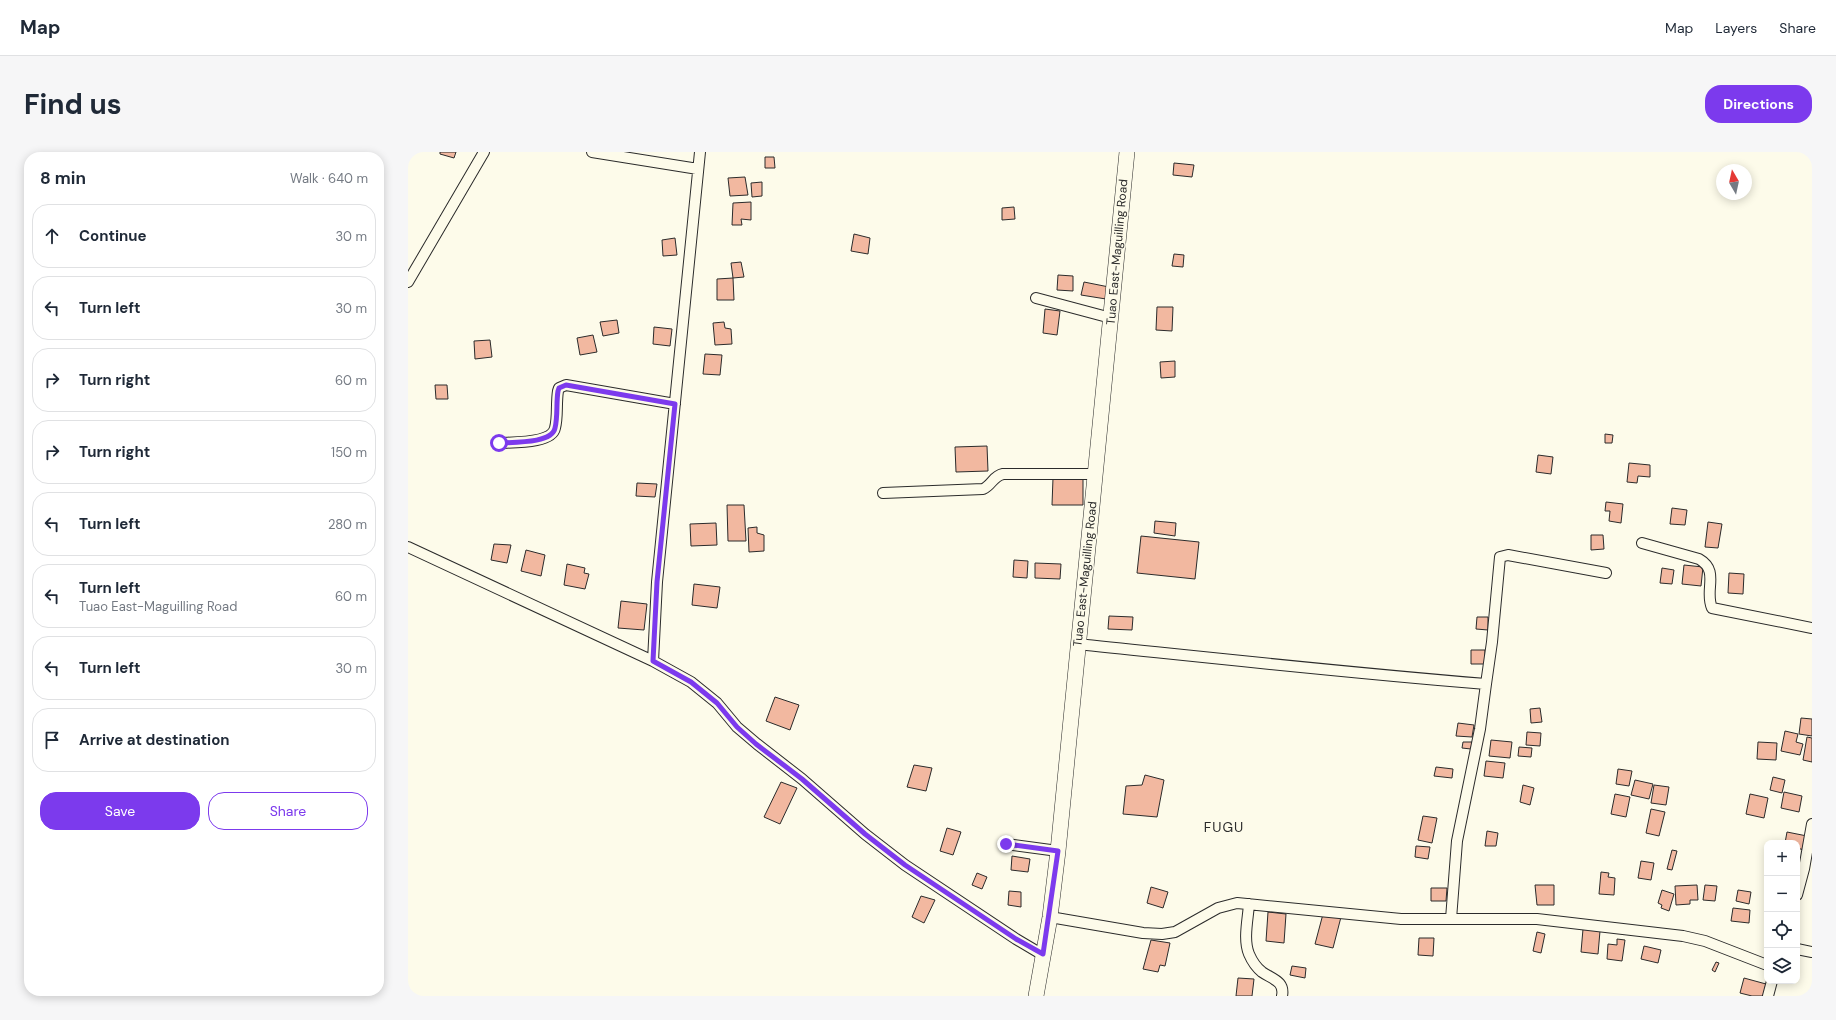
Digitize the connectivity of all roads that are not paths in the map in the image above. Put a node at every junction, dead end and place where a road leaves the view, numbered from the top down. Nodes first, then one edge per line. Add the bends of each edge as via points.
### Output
1 (484, 152) edge
2 (592, 152) edge
3 (700, 152) edge
4 (1127, 152) edge
5 (698, 169) junction
6 (408, 282) edge
7 (1036, 298) dead end
8 (1111, 318) junction
9 (675, 404) junction
10 (499, 443) dead end
11 (1095, 474) junction
12 (883, 493) dead end
13 (1642, 543) dead end
14 (408, 547) edge
15 (1606, 573) dead end
16 (1812, 628) edge
17 (1077, 644) junction
18 (653, 661) junction
19 (1486, 684) junction
20 (1812, 824) edge
21 (1006, 844) dead end
22 (1058, 851) junction
23 (1800, 884) edge
24 (1249, 904) junction
25 (1050, 917) junction
26 (1451, 919) junction
27 (1800, 950) edge
28 (1812, 952) edge
29 (1043, 954) junction
30 (1764, 964) edge
31 (1771, 984) edge
32 (1036, 996) edge
33 (1282, 996) edge
34 (1768, 996) edge

1 - 6 street
2 - 5 street
3 - 5 street
4 - 8 main road, Tuao East-Maguilling Road
5 - 9 street
7 - 8 street
8 - 11 main road, Tuao East-Maguilling Road
9 - 10 street via 566,385 558,391 555,429 552,435 544,439
9 - 18 street via 657,582
11 - 12 street via 1003,474 995,477 989,486 983,489
11 - 17 main road, Tuao East-Maguilling Road
13 - 16 street via 1706,563 1710,574 1709,599 1712,608
14 - 18 street
15 - 19 street via 1508,555 1500,557
17 - 19 street
17 - 22 main road, Tuao East-Maguilling Road
18 - 29 street via 691,682 717,703 737,727 756,744 905,865 1016,939
19 - 26 street via 1480,729 1457,841
20 - 23 street
21 - 22 street
22 - 25 main road, Tuao East-Maguilling Road
24 - 25 street via 1237,903 1218,908 1175,932 1162,934
24 - 26 street via 1401,919
24 - 33 street via 1248,954 1262,972 1280,982
25 - 29 main road, Tuao East-Maguilling Road
26 - 30 street via 1537,919 1683,936 1705,941
27 - 28 street
29 - 32 main road, Tuao East-Maguilling Road
31 - 34 street

